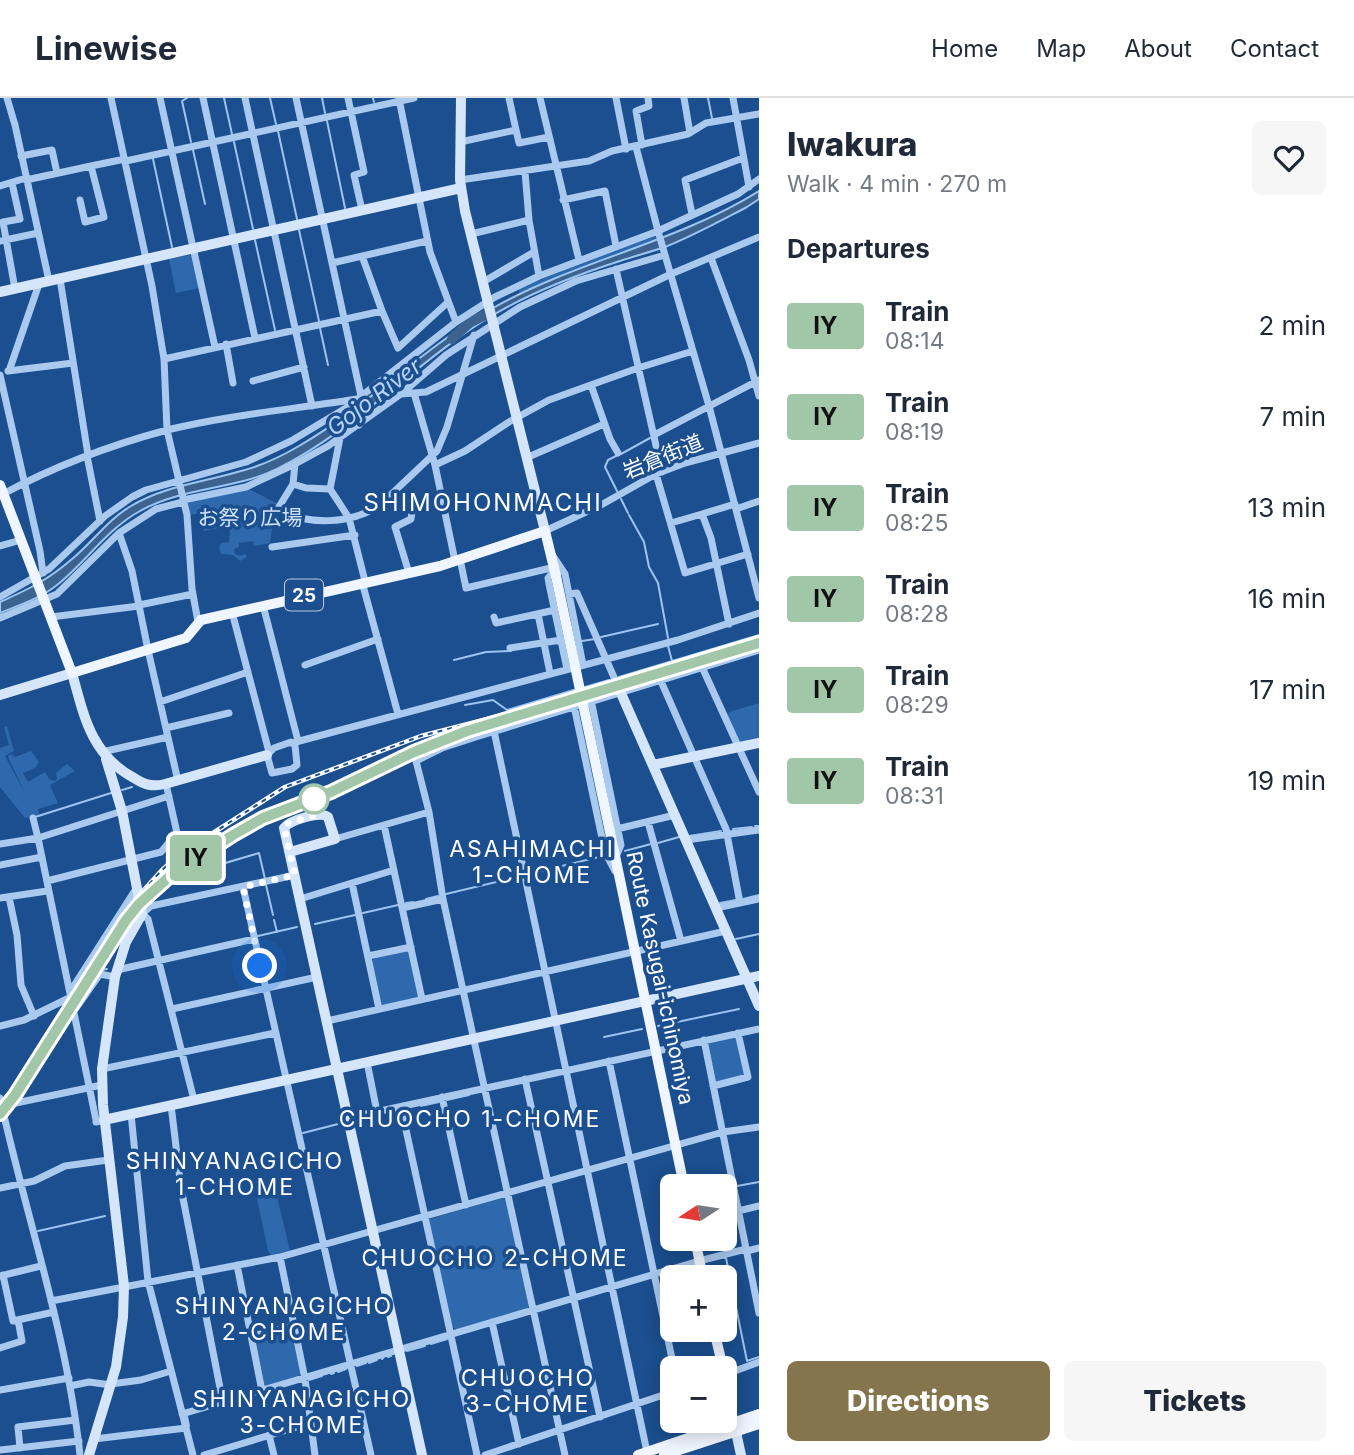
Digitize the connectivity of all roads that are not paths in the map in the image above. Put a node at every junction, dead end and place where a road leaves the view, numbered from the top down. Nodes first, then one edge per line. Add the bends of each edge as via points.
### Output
1 (7, 98) edge
2 (111, 98) edge
3 (160, 98) edge
4 (203, 98) edge
5 (245, 98) edge
6 (296, 98) edge
7 (348, 98) edge
8 (414, 98) edge
9 (461, 98) edge
10 (509, 98) edge
11 (541, 98) edge
12 (616, 98) edge
13 (648, 98) edge
14 (684, 98) edge
15 (733, 98) edge
16 (399, 100) edge
17 (351, 112) junction
18 (759, 114) edge
19 (737, 118) junction
20 (301, 123) junction
21 (516, 130) junction
22 (253, 133) junction
23 (690, 133) junction
24 (549, 137) junction
25 (212, 142) junction
26 (460, 142) junction
27 (639, 146) junction
28 (626, 149) junction
29 (172, 151) junction
30 (22, 156) junction
31 (743, 158) junction
32 (125, 160) junction
33 (91, 166) junction
34 (556, 167) junction
35 (525, 172) junction
36 (57, 173) junction
37 (26, 179) junction
38 (759, 179) edge
39 (12, 183) junction
40 (461, 184) junction
41 (0, 186) edge
42 (748, 187) junction
43 (419, 198) junction
44 (80, 200) dead end
45 (563, 200) junction
46 (362, 210) junction
47 (692, 214) junction
48 (323, 219) junction
49 (529, 220) junction
50 (274, 230) junction
51 (658, 232) junction
52 (38, 233) junction
53 (471, 234) junction
54 (759, 237) edge
55 (233, 239) junction
56 (3, 241) edge
57 (428, 241) junction
58 (615, 246) junction
59 (194, 248) junction
60 (534, 252) junction
61 (665, 254) junction
62 (362, 256) junction
63 (711, 258) junction
64 (148, 259) junction
65 (579, 260) junction
66 (332, 263) junction
67 (615, 269) junction
68 (671, 274) junction
69 (539, 276) junction
70 (49, 281) junction
71 (483, 282) junction
72 (15, 289) junction
73 (0, 292) edge
74 (623, 298) junction
75 (487, 301) junction
76 (447, 303) junction
77 (382, 312) junction
78 (345, 320) junction
79 (456, 322) junction
80 (492, 323) junction
81 (296, 330) junction
82 (474, 335) junction
83 (255, 338) junction
84 (226, 344) junction
85 (215, 347) junction
86 (398, 348) junction
87 (693, 351) junction
88 (500, 356) junction
89 (164, 359) junction
90 (406, 361) junction
91 (73, 363) junction
92 (304, 367) junction
93 (638, 368) junction
94 (9, 371) junction
95 (462, 374) junction
96 (0, 375) edge
97 (253, 380) dead end
98 (757, 381) edge
99 (233, 383) dead end
100 (591, 385) junction
101 (1, 389) edge
102 (414, 393) junction
103 (401, 394) junction
104 (759, 396) edge
105 (359, 398) junction
106 (312, 406) junction
107 (709, 406) junction
108 (346, 408) junction
109 (516, 419) junction
110 (604, 424) junction
111 (359, 425) junction
112 (167, 430) junction
113 (654, 435) junction
114 (340, 438) junction
115 (759, 443) edge
116 (618, 453) dead end
117 (722, 453) junction
118 (88, 456) junction
119 (432, 456) junction
120 (526, 458) junction
121 (295, 464) junction
122 (435, 465) junction
123 (659, 473) junction
124 (178, 481) junction
125 (24, 483) junction
126 (293, 484) junction
127 (330, 489) junction
128 (1, 491) edge
129 (442, 500) junction
130 (183, 501) junction
131 (759, 501) edge
132 (735, 506) junction
133 (702, 514) junction
134 (349, 518) junction
135 (100, 521) junction
136 (671, 523) junction
137 (545, 531) junction
138 (119, 533) junction
139 (355, 535) junction
140 (21, 540) junction
141 (0, 546) edge
142 (272, 547) dead end
143 (551, 553) junction
144 (748, 554) junction
145 (457, 560) junction
146 (717, 563) junction
147 (555, 571) junction
148 (408, 573) junction
149 (39, 575) junction
150 (364, 582) junction
151 (193, 594) junction
152 (569, 594) junction
153 (0, 597) edge
154 (759, 598) edge
155 (44, 600) junction
156 (139, 605) junction
157 (263, 605) junction
158 (555, 610) junction
159 (232, 612) junction
160 (759, 613) edge
161 (538, 614) junction
162 (51, 617) junction
163 (494, 617) dead end
164 (0, 618) edge
165 (198, 622) junction
166 (729, 624) junction
167 (378, 639) junction
168 (561, 640) junction
169 (544, 643) junction
170 (510, 648) dead end
171 (148, 650) junction
172 (759, 650) edge
173 (606, 659) junction
174 (305, 665) dead end
175 (583, 665) junction
176 (702, 667) junction
177 (567, 669) junction
178 (248, 672) junction
179 (72, 673) junction
180 (550, 673) junction
181 (660, 679) junction
182 (620, 691) junction
183 (0, 695) edge
184 (591, 701) junction
185 (160, 702) junction
186 (574, 706) junction
187 (229, 713) dead end
188 (398, 714) junction
189 (166, 728) junction
190 (494, 731) junction
191 (168, 737) junction
192 (295, 742) junction
193 (759, 743) edge
194 (739, 747) junction
195 (268, 753) junction
196 (104, 755) junction
197 (694, 756) junction
198 (653, 765) junction
199 (130, 777) junction
200 (114, 780) junction
201 (178, 781) junction
202 (166, 784) junction
203 (759, 792) edge
204 (169, 796) junction
205 (122, 811) junction
206 (429, 812) junction
207 (675, 816) junction
208 (33, 818) dead end
209 (648, 822) junction
210 (384, 825) junction
211 (617, 829) junction
212 (759, 830) edge
213 (728, 834) junction
214 (38, 838) junction
215 (335, 839) junction
216 (686, 840) junction
217 (0, 844) edge
218 (290, 852) junction
219 (615, 855) junction
220 (42, 857) junction
221 (130, 859) junction
222 (0, 865) edge
223 (394, 870) junction
224 (295, 875) junction
225 (47, 881) junction
226 (620, 881) junction
227 (352, 883) junction
228 (243, 887) junction
229 (136, 889) junction
230 (47, 891) junction
231 (9, 897) junction
232 (0, 898) edge
233 (759, 898) edge
234 (300, 899) junction
235 (443, 899) junction
236 (740, 902) junction
237 (402, 908) junction
238 (716, 908) junction
239 (142, 914) junction
240 (726, 931) junction
241 (254, 939) junction
242 (681, 942) junction
243 (411, 947) junction
244 (635, 952) junction
245 (368, 956) junction
246 (159, 961) junction
247 (545, 972) junction
248 (116, 974) junction
249 (759, 975) edge
250 (317, 977) junction
251 (747, 978) junction
252 (265, 988) junction
253 (463, 990) junction
254 (70, 994) junction
255 (422, 999) junction
256 (645, 1000) junction
257 (759, 1006) edge
258 (172, 1009) junction
259 (379, 1009) junction
260 (73, 1012) junction
261 (34, 1016) junction
262 (555, 1019) junction
263 (327, 1021) junction
264 (0, 1026) edge
265 (759, 1028) edge
266 (275, 1032) junction
267 (738, 1033) junction
268 (473, 1038) junction
269 (704, 1040) junction
270 (656, 1050) junction
271 (183, 1053) junction
272 (610, 1061) junction
273 (367, 1062) junction
274 (103, 1069) junction
275 (337, 1069) junction
276 (566, 1069) junction
277 (525, 1079) junction
278 (286, 1080) junction
279 (102, 1085) junction
280 (713, 1086) junction
281 (89, 1087) junction
282 (484, 1088) junction
283 (442, 1097) junction
284 (0, 1099) edge
285 (194, 1100) junction
286 (11, 1104) dead end
287 (171, 1105) junction
288 (401, 1107) junction
289 (377, 1112) junction
290 (131, 1114) junction
291 (348, 1118) junction
292 (104, 1120) junction
293 (759, 1127) edge
294 (723, 1132) junction
295 (675, 1145) junction
296 (630, 1158) junction
297 (108, 1160) junction
298 (587, 1170) junction
299 (681, 1174) edge
300 (548, 1181) junction
301 (22, 1185) junction
302 (0, 1188) edge
303 (507, 1193) junction
304 (466, 1205) junction
305 (759, 1206) edge
306 (738, 1211) junction
307 (425, 1216) junction
308 (373, 1231) junction
309 (324, 1245) junction
310 (759, 1248) edge
311 (746, 1250) junction
312 (697, 1251) edge
313 (280, 1257) junction
314 (699, 1261) junction
315 (237, 1265) junction
316 (700, 1265) edge
317 (41, 1266) junction
318 (198, 1272) junction
319 (654, 1274) junction
320 (2, 1275) edge
321 (148, 1281) junction
322 (124, 1286) junction
323 (612, 1286) junction
324 (757, 1288) edge
325 (574, 1298) junction
326 (51, 1301) junction
327 (533, 1310) junction
328 (54, 1312) junction
329 (759, 1312) edge
330 (18, 1320) junction
331 (492, 1322) junction
332 (294, 1326) junction
333 (450, 1335) junction
334 (251, 1336) junction
335 (0, 1348) edge
336 (399, 1350) junction
337 (671, 1356) edge
338 (759, 1362) edge
339 (350, 1365) junction
340 (171, 1371) junction
341 (737, 1371) edge
342 (304, 1379) junction
343 (69, 1382) junction
344 (111, 1385) junction
345 (0, 1390) edge
346 (262, 1391) junction
347 (660, 1396) edge
348 (223, 1403) junction
349 (637, 1404) junction
350 (759, 1414) edge
351 (182, 1415) junction
352 (600, 1417) junction
353 (75, 1420) junction
354 (310, 1423) junction
355 (759, 1424) edge
356 (737, 1426) edge
357 (737, 1427) edge
358 (186, 1428) junction
359 (559, 1430) junction
360 (714, 1433) edge
361 (720, 1433) edge
362 (736, 1433) edge
363 (269, 1435) junction
364 (94, 1439) junction
365 (79, 1441) junction
366 (519, 1444) junction
367 (20, 1448) junction
368 (0, 1450) edge
369 (643, 1453) edge
370 (80, 1455) edge
371 (89, 1455) edge
372 (193, 1455) edge
373 (204, 1455) edge
374 (274, 1455) edge
375 (315, 1455) edge
376 (371, 1455) edge
377 (422, 1455) edge
378 (477, 1455) edge
379 (485, 1455) edge
380 (565, 1455) edge
381 (664, 1455) edge
382 (740, 1455) edge

1 - 30 street
2 - 32 street
3 - 29 street
4 - 25 street
5 - 22 street
6 - 20 street
7 - 17 street
8 - 16 street
9 - 26 main road
10 - 21 street
11 - 24 street
12 - 28 street
13 - 27 street via 649,106 636,111
14 - 23 street
15 - 19 street
16 - 17 street
16 - 43 street
17 - 20 street
17 - 46 street via 364,172 354,175
18 - 19 street
19 - 23 street via 706,123
19 - 31 street
20 - 22 street
20 - 48 street
21 - 24 street via 519,143
21 - 26 street
22 - 25 street
22 - 50 street
23 - 27 street
24 - 34 street
25 - 29 street
25 - 55 street
26 - 40 main road
27 - 28 street
27 - 51 street
28 - 34 street
29 - 32 street
29 - 59 street
30 - 36 street via 52,150
30 - 37 street
31 - 42 street
31 - 47 street via 685,180
32 - 33 street
32 - 64 street
33 - 36 street
33 - 44 street via 104,217 85,222
34 - 35 street
34 - 45 street
35 - 40 street
35 - 49 street
36 - 37 street
37 - 39 street
37 - 52 street
38 - 42 street
39 - 41 street
39 - 56 street via 20,219 3,222
40 - 43 main road
40 - 53 main road
42 - 47 street
43 - 46 main road
43 - 57 street
45 - 58 street via 605,191
45 - 65 street
46 - 48 main road
47 - 51 street
48 - 50 main road
48 - 66 street
49 - 53 street
49 - 60 street
50 - 55 main road
50 - 81 street
51 - 58 street
51 - 61 street
52 - 56 street
52 - 70 street
53 - 71 main road
54 - 63 street
55 - 59 main road
55 - 83 street
56 - 72 street
57 - 62 street
57 - 76 street
58 - 65 street
59 - 64 main road
59 - 85 street
60 - 69 street
60 - 71 street
61 - 67 street
61 - 68 street
62 - 66 street
62 - 77 street
63 - 68 street
63 - 98 street
64 - 70 main road
64 - 89 street
65 - 69 street
66 - 78 street
67 - 74 street
67 - 80 street via 558,289
68 - 74 street
68 - 87 street
69 - 75 street
70 - 72 main road
70 - 91 street
70 - 94 street
71 - 75 main road
72 - 73 main road
74 - 88 street
74 - 93 street
75 - 79 street
75 - 80 main road
76 - 79 street
76 - 86 street
77 - 78 street
77 - 86 street
78 - 81 street
78 - 105 street
79 - 90 street
80 - 82 street
80 - 88 main road
81 - 83 street
81 - 92 street
82 - 95 street
82 - 103 street
83 - 84 street
84 - 85 street
84 - 99 street
85 - 89 street
86 - 90 street
87 - 93 street
87 - 107 street
88 - 95 street
88 - 109 main road
89 - 112 street
90 - 105 street
91 - 94 street
91 - 118 street
92 - 97 street
92 - 106 street
93 - 100 street
93 - 113 street
94 - 96 street
95 - 102 street
95 - 119 street via 447,427
96 - 101 street
98 - 104 street
98 - 107 street
100 - 109 street via 549,400
100 - 110 street
101 - 125 street
102 - 103 street
102 - 119 street
103 - 111 street
105 - 106 street
105 - 108 street
106 - 112 street
107 - 113 street
107 - 117 street
108 - 111 street
108 - 124 street via 246,462
109 - 120 main road
109 - 122 street
110 - 116 street
110 - 120 street
111 - 114 street
112 - 118 street
112 - 124 street
113 - 123 street
114 - 121 street
114 - 127 street
115 - 117 street, 岩倉街道
117 - 123 street, 岩倉街道
117 - 132 street
118 - 125 street
118 - 135 street
119 - 122 street
119 - 134 street via 380,505
120 - 137 main road
121 - 126 street
121 - 130 street via 246,487
122 - 129 street
123 - 136 street
123 - 137 street, 岩倉街道
124 - 130 street
124 - 135 street via 132,497
125 - 128 street
125 - 149 street via 40,551
126 - 127 street
126 - 134 street via 277,510 307,520
127 - 134 street
128 - 140 main road
129 - 145 street
129 - 148 street via 412,511 411,519 395,527
130 - 138 street via 156,509
130 - 151 street
131 - 132 street
132 - 133 street
132 - 144 street
133 - 136 street
133 - 146 street
134 - 139 street
135 - 149 street
136 - 146 street via 685,573
137 - 143 main road, Route Kasugai-ichinomiya
137 - 145 main road, 25
138 - 155 street via 57,594
138 - 156 street
139 - 142 street
139 - 150 street
140 - 141 street
140 - 149 main road
143 - 147 main road, Route Kasugai-ichinomiya
143 - 152 street via 565,573
144 - 146 street
144 - 154 street
145 - 147 street via 466,588
145 - 148 main road, 25
146 - 166 street
147 - 158 street via 548,578
147 - 219 main road, Route Kasugai-ichinomiya, bridge
148 - 150 main road, 25
149 - 153 street
149 - 155 main road
150 - 157 main road, 25
150 - 167 street
151 - 156 street
151 - 165 street
152 - 173 street via 577,593
152 - 175 street
155 - 162 main road
155 - 164 street
156 - 162 street
156 - 171 street
157 - 159 main road, 25
157 - 192 street
158 - 161 street
158 - 168 street
159 - 165 main road, 25
159 - 178 street
160 - 166 street
161 - 163 street via 496,623
161 - 169 street
162 - 179 main road
165 - 171 main road, 25 via 186,638
166 - 173 street
167 - 174 street
167 - 188 street
168 - 169 street
168 - 177 street
169 - 170 street
169 - 180 street
171 - 179 main road, 25
171 - 185 street
172 - 176 street
173 - 175 street
173 - 182 street
175 - 177 street
176 - 181 street
176 - 194 street
177 - 180 street
178 - 185 street
178 - 195 street
179 - 183 main road
179 - 196 main road via 87,723
180 - 188 street
181 - 182 street
181 - 197 street
182 - 184 street
182 - 198 main road
184 - 186 street
184 - 211 street
185 - 189 street
186 - 190 street
186 - 226 street via 605,852
187 - 189 street
188 - 192 street
189 - 191 street
190 - 206 street via 417,759
190 - 247 street
191 - 196 street
191 - 201 street
192 - 195 street
192 - 195 street via 298,761 292,769 272,773
193 - 194 main road
194 - 197 main road
194 - 203 street
195 - 201 main road
196 - 199 main road
196 - 200 main road
197 - 198 main road
197 - 213 street
198 - 207 main road
199 - 200 street
199 - 202 main road via 154,787
200 - 205 main road
201 - 202 main road
202 - 204 street
204 - 205 street
204 - 221 street via 177,833 161,852
205 - 214 street
205 - 221 main road
206 - 210 street
206 - 235 street
207 - 209 street
207 - 216 main road
208 - 214 street
209 - 211 street
209 - 242 street
210 - 215 street
210 - 223 street
211 - 219 street via 621,845
212 - 213 street
213 - 216 street
213 - 236 street
214 - 217 street
214 - 220 street
215 - 218 main road
215 - 218 main road via 325,814 299,820 284,828
216 - 238 main road
218 - 224 main road
219 - 226 main road, Route Kasugai-ichinomiya
220 - 222 street
220 - 225 street
221 - 225 street
221 - 229 main road
223 - 227 street
223 - 237 street
224 - 228 street
224 - 234 main road
225 - 230 street
226 - 244 main road, Route Kasugai-ichinomiya
227 - 234 street
227 - 245 street
228 - 239 street via 150,906
228 - 241 street
229 - 239 main road
229 - 254 street
230 - 231 street
230 - 254 street
231 - 232 street
231 - 261 street via 22,985
233 - 236 street
234 - 250 main road
235 - 237 street
235 - 253 street
236 - 238 street
237 - 243 street
238 - 240 main road
239 - 246 street via 148,919
239 - 248 main road via 126,942
240 - 242 street
240 - 251 main road
241 - 246 street
241 - 252 street
242 - 244 street
243 - 245 street
243 - 255 street
244 - 247 street
244 - 256 main road, Route Kasugai-ichinomiya
245 - 259 street
246 - 248 street
246 - 258 street
247 - 253 street
247 - 262 street
248 - 260 street via 100,974
248 - 274 main road
249 - 251 main road
250 - 252 street
250 - 263 main road
251 - 256 main road
251 - 257 main road
252 - 258 street
252 - 266 street
253 - 255 street
253 - 268 street
254 - 260 street
254 - 261 street
255 - 259 street
256 - 262 main road
256 - 270 main road, Route Kasugai-ichinomiya
258 - 271 street
259 - 263 street
260 - 281 street
261 - 264 street
262 - 268 main road
262 - 276 street
263 - 275 main road
265 - 267 street
266 - 271 street
266 - 278 street
267 - 269 street
267 - 280 street via 748,1077
268 - 273 main road
268 - 282 street
269 - 270 street
269 - 280 street
270 - 272 street
270 - 295 main road, Route Kasugai-ichinomiya
271 - 274 street
271 - 285 street
272 - 276 street
272 - 296 street
273 - 275 main road
273 - 289 street
274 - 279 main road
275 - 278 main road
275 - 291 main road
276 - 277 street
276 - 298 street
277 - 282 street
277 - 300 street
278 - 285 main road
278 - 309 street
279 - 281 street
279 - 292 main road
280 - 294 street
281 - 286 street
281 - 292 street via 96,1122
282 - 283 street
282 - 303 street
283 - 288 street
283 - 304 street
284 - 301 street
285 - 287 main road
287 - 290 main road
287 - 318 street
288 - 289 street
288 - 307 street
289 - 291 street
290 - 292 main road
290 - 321 street
291 - 308 main road
292 - 297 main road
293 - 294 street
294 - 295 street
294 - 306 street
295 - 296 street
295 - 299 main road, Route Kasugai-ichinomiya
296 - 298 street
296 - 319 street
297 - 301 street via 65,1166
297 - 322 main road
298 - 300 street
298 - 323 street
300 - 303 street
300 - 325 street
301 - 302 street
301 - 317 street
303 - 304 street
303 - 327 street
304 - 307 street
305 - 306 street
306 - 311 street
307 - 308 street
307 - 333 street
308 - 309 street
308 - 336 main road
309 - 313 street
309 - 339 street
310 - 311 street
311 - 314 street
311 - 324 street
312 - 314 main road
313 - 315 street
313 - 332 street
314 - 316 main road
314 - 319 street
315 - 318 street
315 - 334 street
317 - 320 street
317 - 326 street
318 - 321 street
318 - 348 street
319 - 323 street
319 - 337 street
320 - 330 street via 11,1319
321 - 322 street
321 - 340 street
322 - 326 street
322 - 344 main road
323 - 325 street
323 - 349 street
324 - 329 street
325 - 327 street
325 - 352 street
326 - 328 street
327 - 331 street
327 - 359 street
328 - 330 street
328 - 343 street
330 - 335 street via 22,1341
331 - 333 street
331 - 366 street
332 - 334 street
332 - 342 street
333 - 336 street
333 - 378 street
334 - 346 street
336 - 339 street
336 - 377 main road
338 - 341 street
339 - 342 street
339 - 376 street
340 - 344 street
340 - 351 street
342 - 346 street
342 - 354 street
343 - 344 street
343 - 345 street
343 - 353 street
344 - 364 main road
346 - 348 street
347 - 349 street
348 - 351 street
349 - 352 street
349 - 369 street
350 - 356 main road
351 - 358 street
352 - 359 street
353 - 365 street
353 - 367 street via 18,1427
354 - 363 street
354 - 375 street
355 - 357 main road
358 - 364 street
358 - 372 street
359 - 366 street
359 - 380 street
360 - 369 main road
361 - 381 main road
362 - 382 main road
363 - 373 street
363 - 374 street
364 - 371 main road
365 - 367 street
365 - 370 street
366 - 379 street
367 - 368 street

